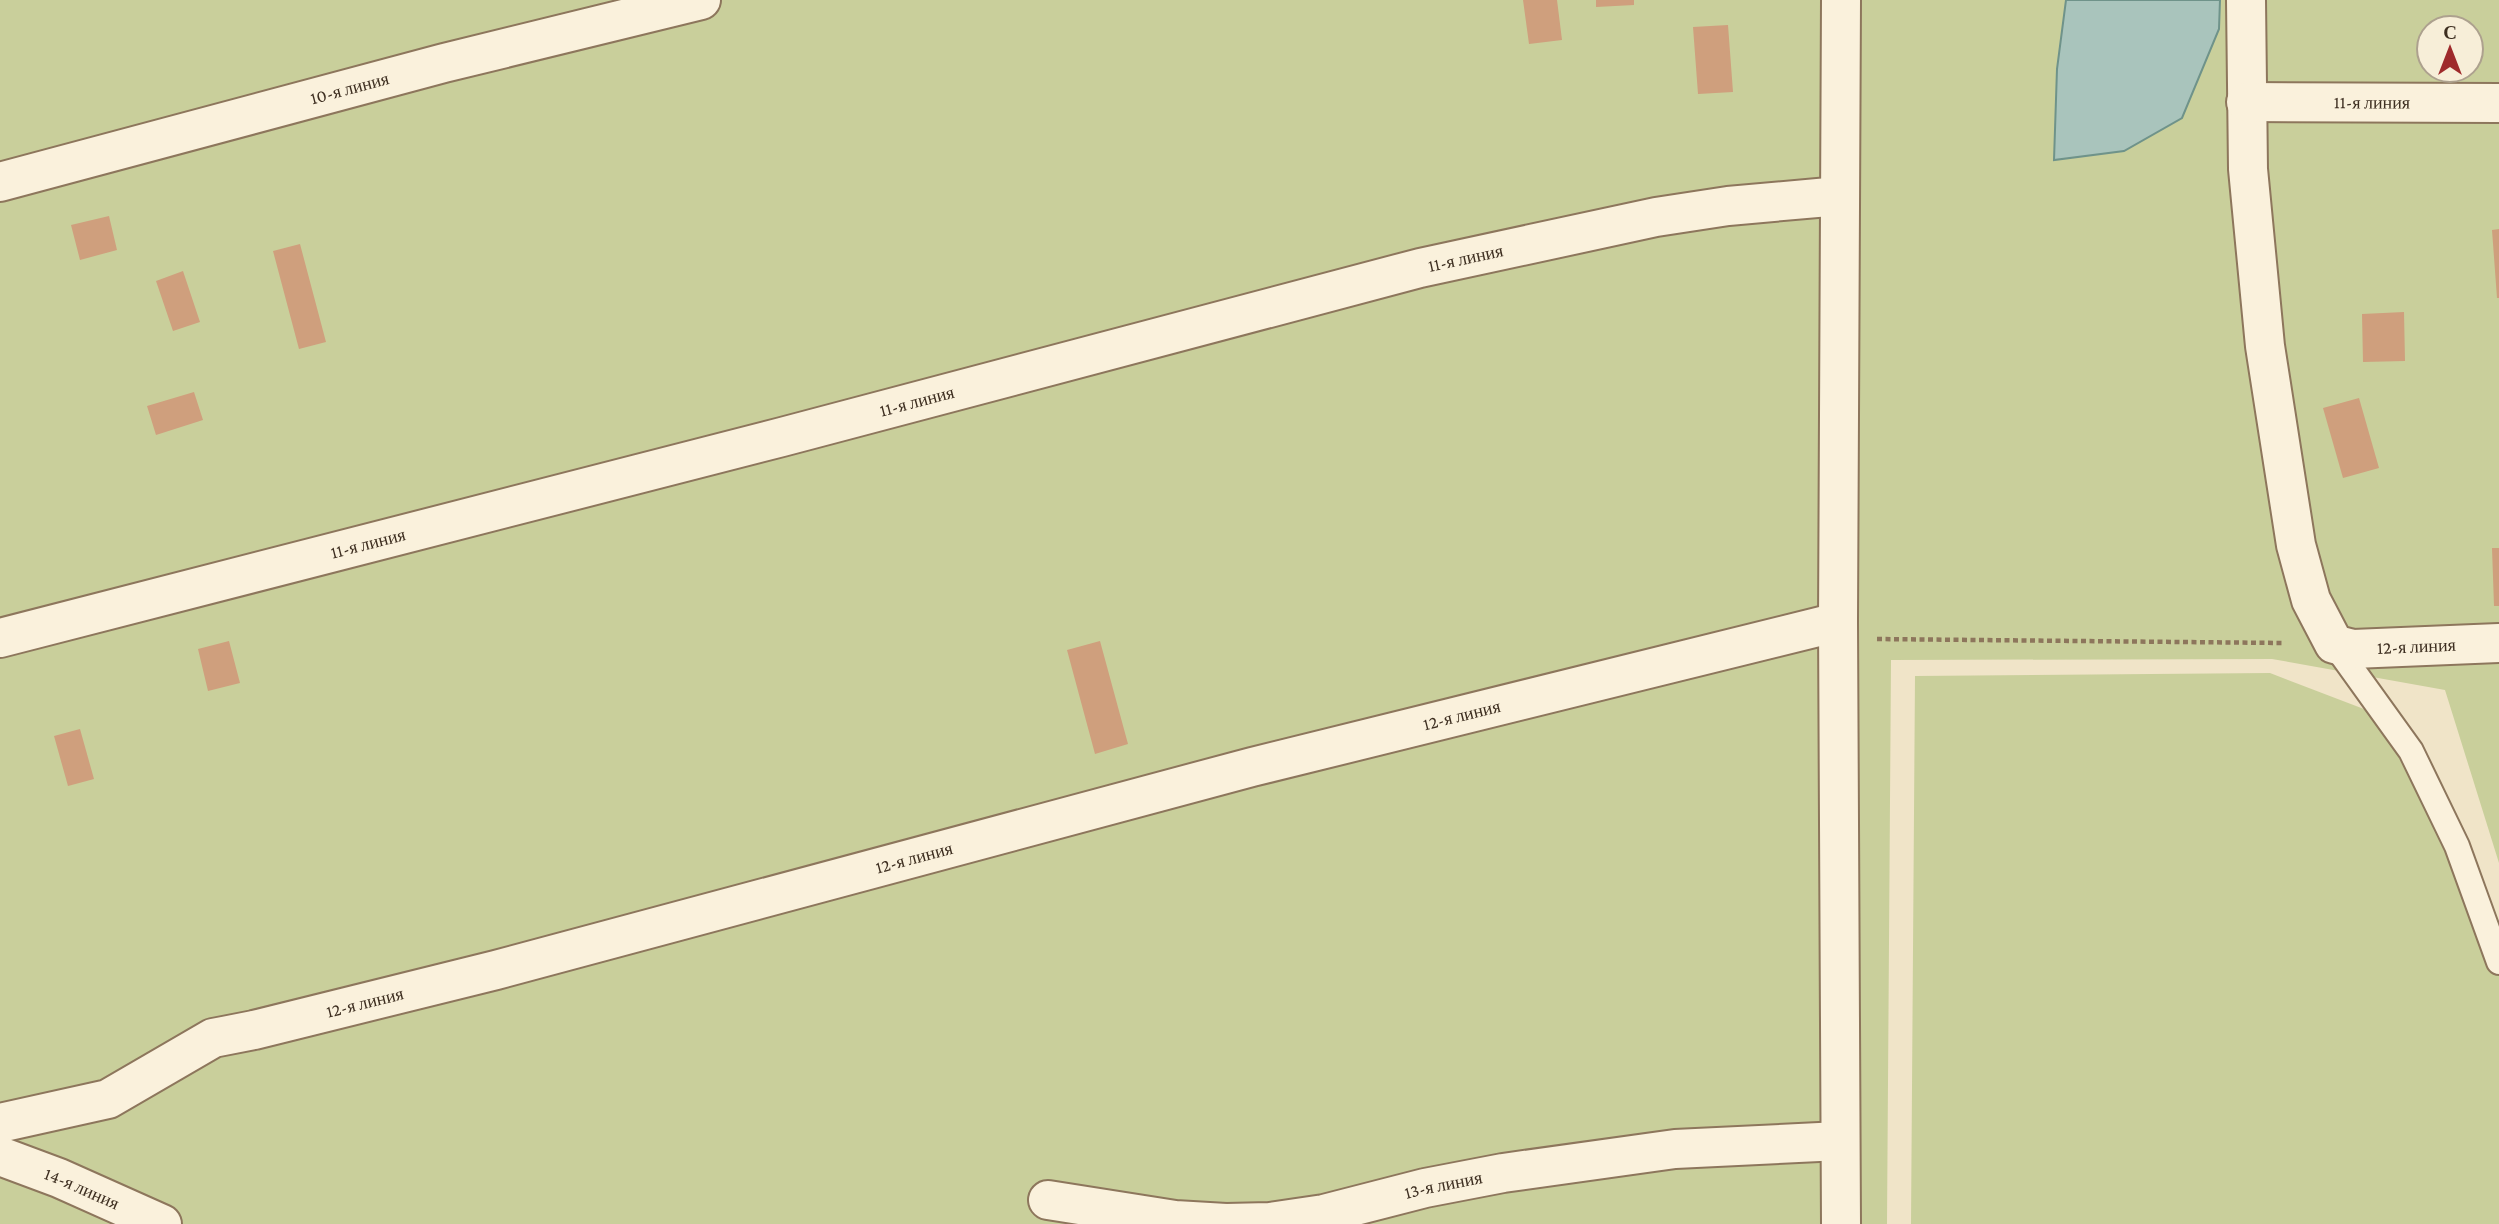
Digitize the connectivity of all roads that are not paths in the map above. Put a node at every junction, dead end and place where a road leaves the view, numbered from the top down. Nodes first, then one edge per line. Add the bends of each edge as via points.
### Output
1 (701, 0) edge
2 (1841, 0) edge
3 (2246, 0) edge
4 (2246, 102) junction
5 (2499, 103) edge
6 (0, 182) edge
7 (1840, 196) junction
8 (1838, 630) junction
9 (0, 638) edge
10 (2499, 643) edge
11 (2334, 644) junction
12 (2499, 962) edge
13 (0, 1122) edge
14 (1840, 1141) junction
15 (0, 1156) edge
16 (1048, 1200) dead end
17 (162, 1224) edge
18 (1841, 1224) edge

1 - 6 street, 10-я линия via 444,63
2 - 7 street
3 - 4 street
4 - 5 street, 11-я линия
4 - 11 street via 2265,346 2296,545 2311,600
7 - 8 street
7 - 9 street, 11-я линия via 1656,217 1420,268 782,438
8 - 13 street, 12-я линия via 1252,767 496,970 213,1038 108,1099
8 - 14 street
10 - 11 street, 12-я линия via 2353,649
11 - 12 lane via 2411,751 2457,846
14 - 16 street, 13-я линия via 1675,1149 1503,1173 1270,1222 1175,1220
14 - 18 street
15 - 17 street, 14-я линия

